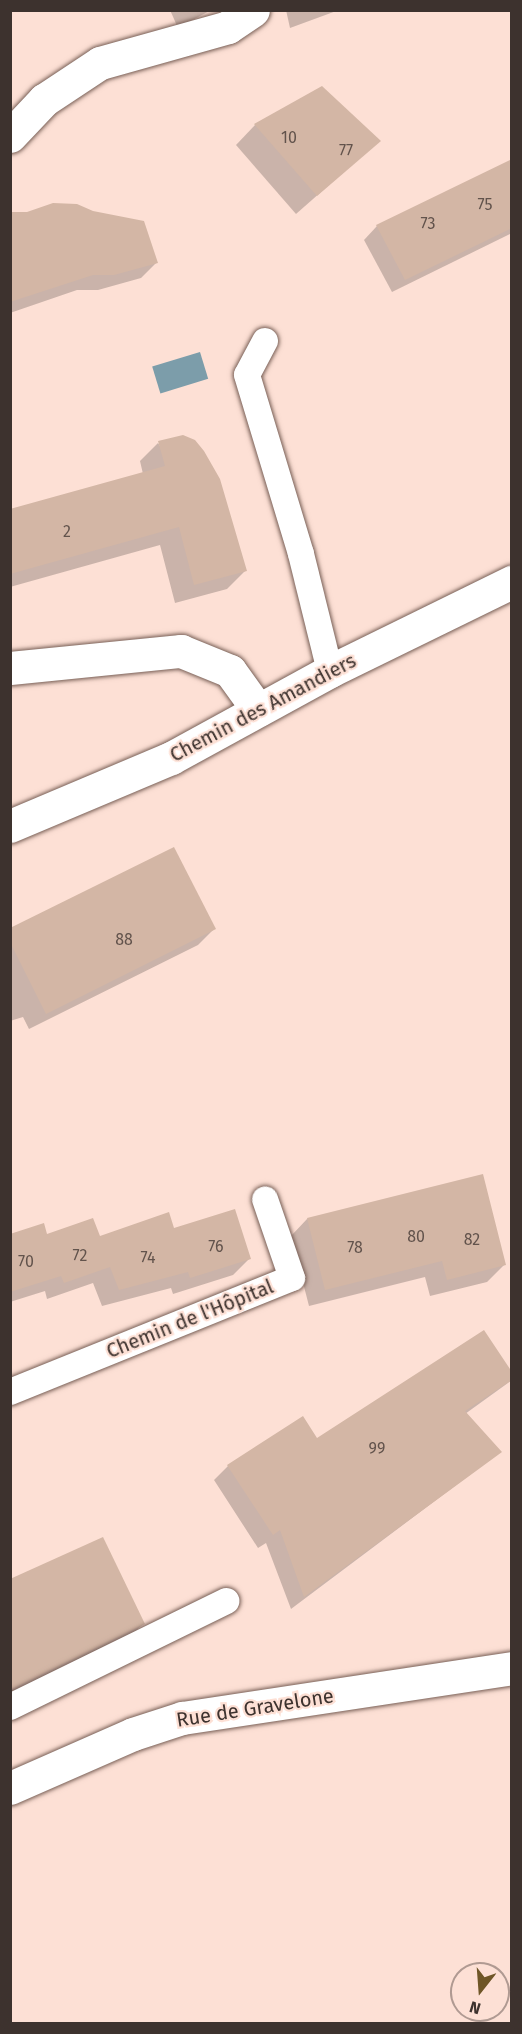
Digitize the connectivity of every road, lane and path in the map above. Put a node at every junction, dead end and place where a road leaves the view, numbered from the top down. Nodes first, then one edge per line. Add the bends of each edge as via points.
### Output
1 (253, 10) edge
2 (10, 136) edge
3 (265, 341) dead end
4 (512, 582) edge
5 (10, 668) edge
6 (330, 671) junction
7 (258, 710) junction
8 (10, 826) edge
9 (264, 1199) dead end
10 (10, 1392) edge
11 (226, 1601) dead end
12 (512, 1668) edge
13 (10, 1707) edge
14 (10, 1788) edge

1 - 2 street via 219,30 100,63 44,100
3 - 6 lane via 247,375 301,554
4 - 6 street, Chemin des Amandiers
5 - 7 street via 181,651 230,671
6 - 7 street, Chemin des Amandiers
7 - 8 street, Chemin des Amandiers via 171,758
9 - 10 lane, Chemin de l'Hôpital via 292,1278
11 - 13 lane
12 - 14 street, Rue de Gravelone via 182,1718 133,1734

